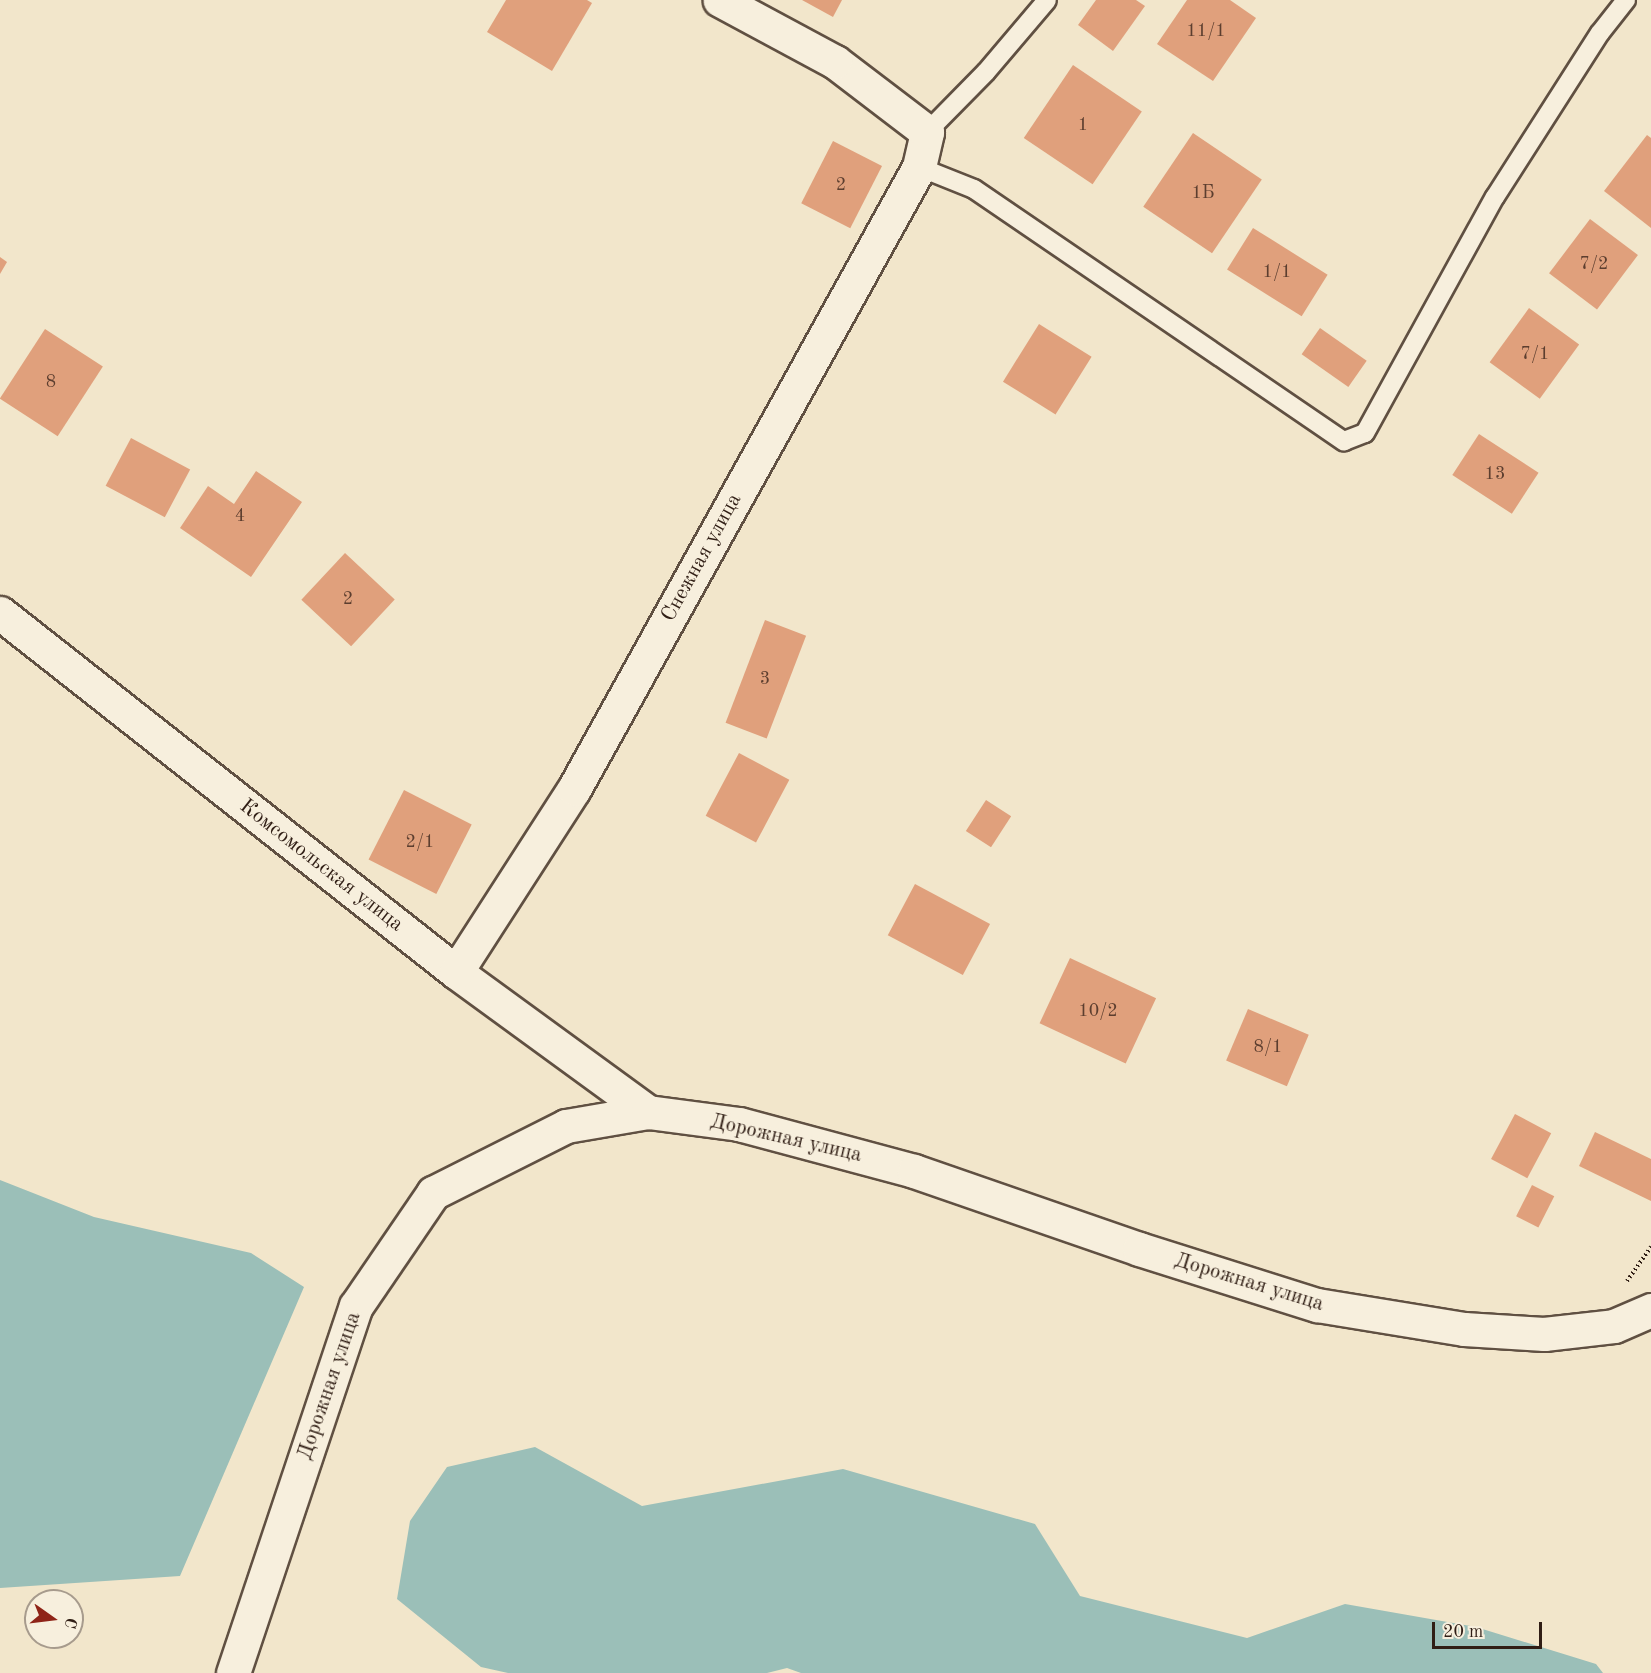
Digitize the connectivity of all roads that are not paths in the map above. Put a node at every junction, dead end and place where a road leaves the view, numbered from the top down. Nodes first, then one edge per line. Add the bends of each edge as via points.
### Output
1 (720, 0) edge
2 (1047, 0) edge
3 (1626, 0) edge
4 (927, 132) junction
5 (919, 167) junction
6 (0, 613) edge
7 (456, 972) junction
8 (648, 1112) junction
9 (1651, 1310) edge
10 (233, 1673) edge

1 - 4 street via 835,62
2 - 4 lane via 986,72
3 - 5 lane via 1599,33 1495,197 1365,433 1344,441 974,189
4 - 5 street, Снежная улица
5 - 7 street, Снежная улица via 574,789
6 - 7 street, Комсомольская улица
7 - 8 street, Комсомольская улица
8 - 9 street, Дорожная улица via 739,1124 914,1171 1139,1249 1317,1305 1464,1329 1544,1334 1614,1326
8 - 10 street, Дорожная улица via 566,1126 433,1193 356,1306

